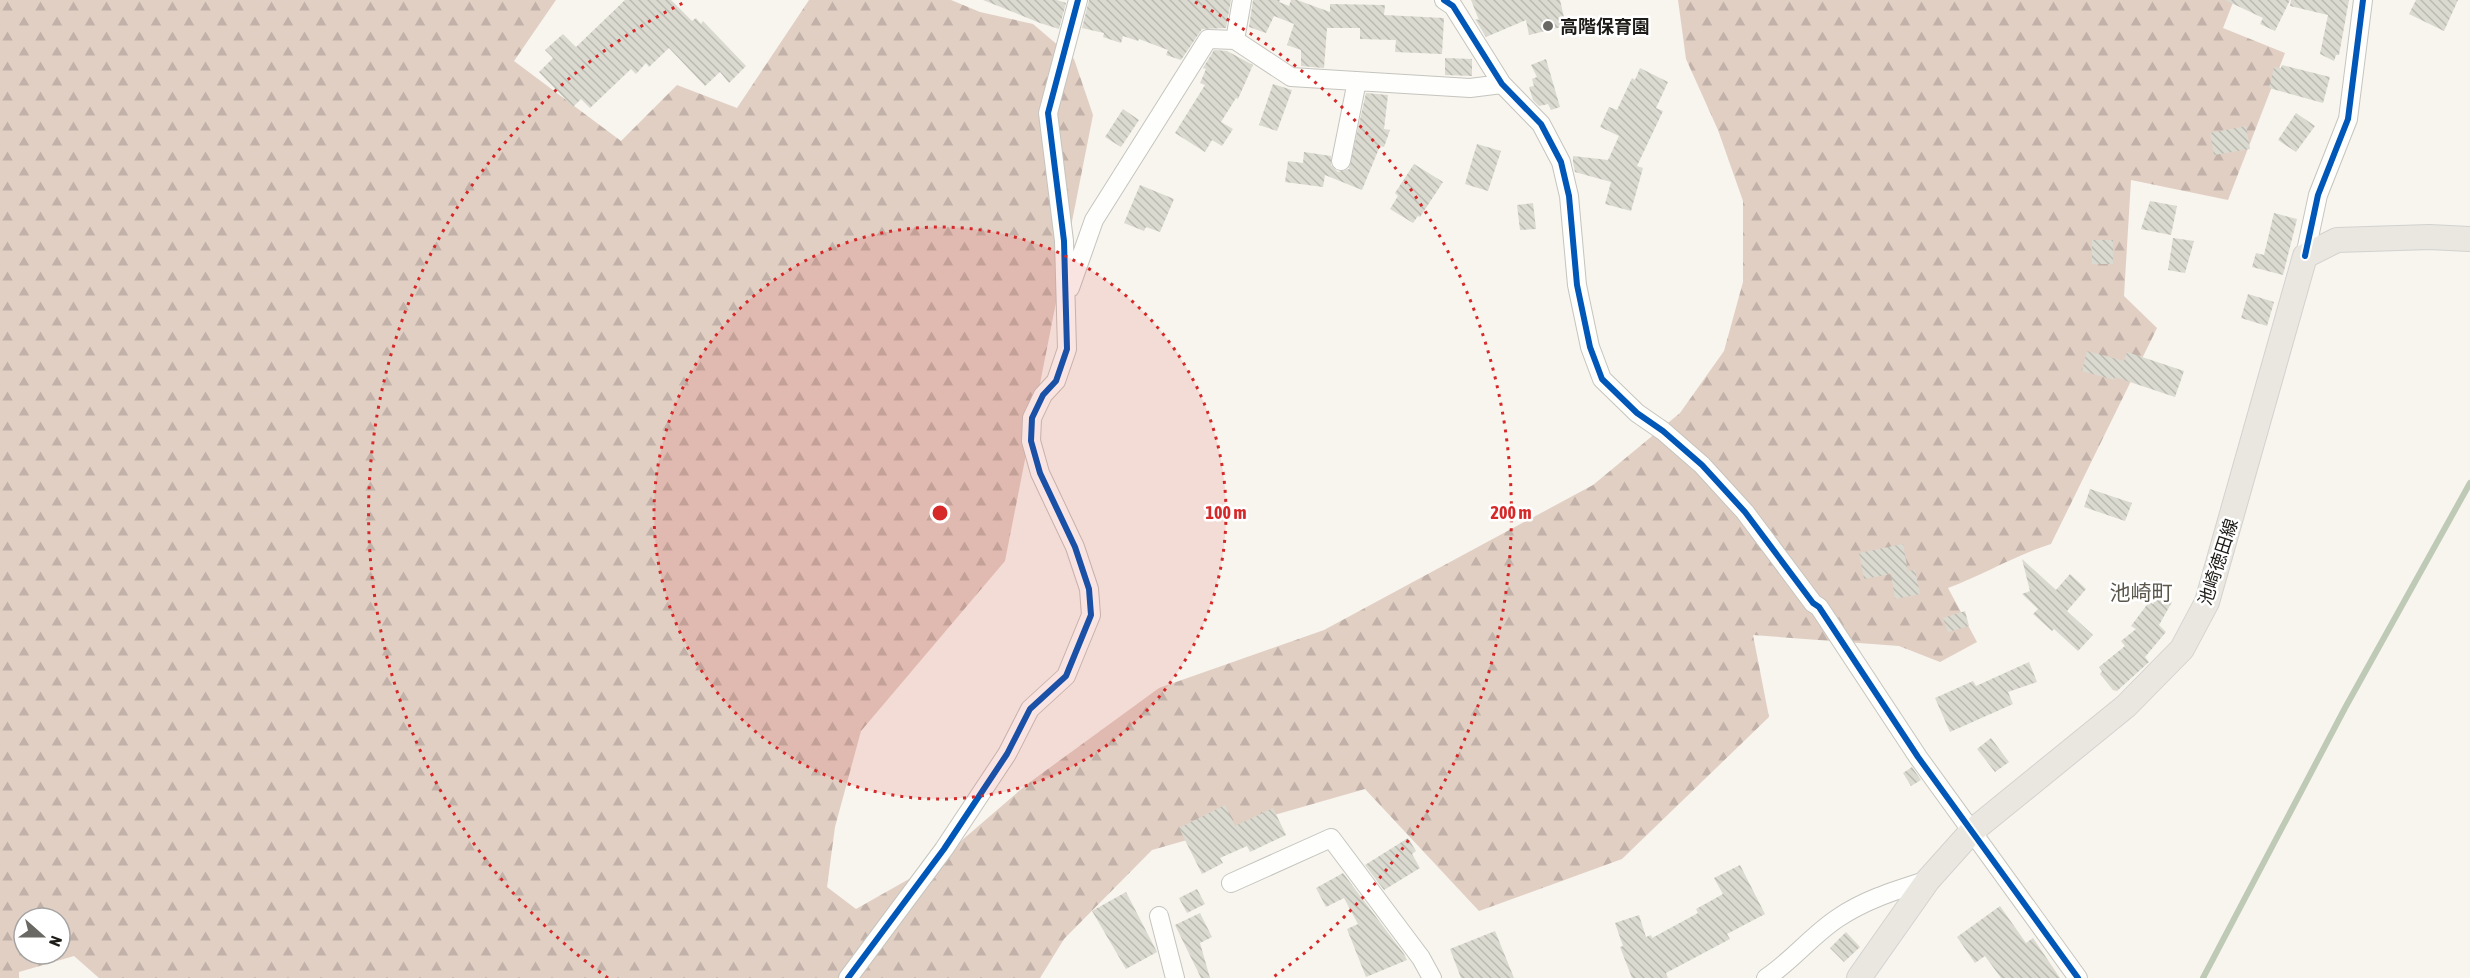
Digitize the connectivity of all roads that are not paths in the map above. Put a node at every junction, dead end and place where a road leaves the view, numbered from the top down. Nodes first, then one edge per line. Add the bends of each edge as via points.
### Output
1 (1078, 0) edge
2 (1242, 0) edge
3 (1444, 0) edge
4 (2363, 0) edge
5 (1235, 40) junction
6 (1357, 81) junction
7 (1502, 84) junction
8 (1341, 160) dead end
9 (2470, 239) edge
10 (2305, 256) junction
11 (1067, 299) junction
12 (1971, 832) junction
13 (1928, 880) junction
14 (1231, 883) dead end
15 (1159, 916) dead end
16 (848, 978) edge
17 (1175, 978) edge
18 (1432, 978) edge
19 (1766, 978) edge
20 (1859, 978) edge
21 (2078, 978) edge

1 - 11 street via 1048,112
2 - 5 street
3 - 7 street via 1453,6
4 - 10 street via 2348,119 2318,195
5 - 6 street via 1290,77
5 - 11 street via 1208,39 1094,220
6 - 7 street via 1470,88
6 - 8 street
7 - 12 street via 1541,124 1561,162 1569,196 1577,285 1590,347 1602,379 1701,465 1744,512 1819,607
9 - 10 main road via 2337,240
10 - 12 main road, 池崎徳田線 via 2207,602 2182,650 2126,706
11 - 16 street via 1066,349 1056,381 1043,395 1032,418 1031,441 1040,473 1075,547 1089,589 1091,615 1066,676 1030,710 1007,754 944,849
12 - 13 main road, 池崎徳田線
12 - 21 street
13 - 19 street via 1881,894 1837,918
13 - 20 main road, 池崎徳田線
14 - 18 street via 1331,838
15 - 17 street

